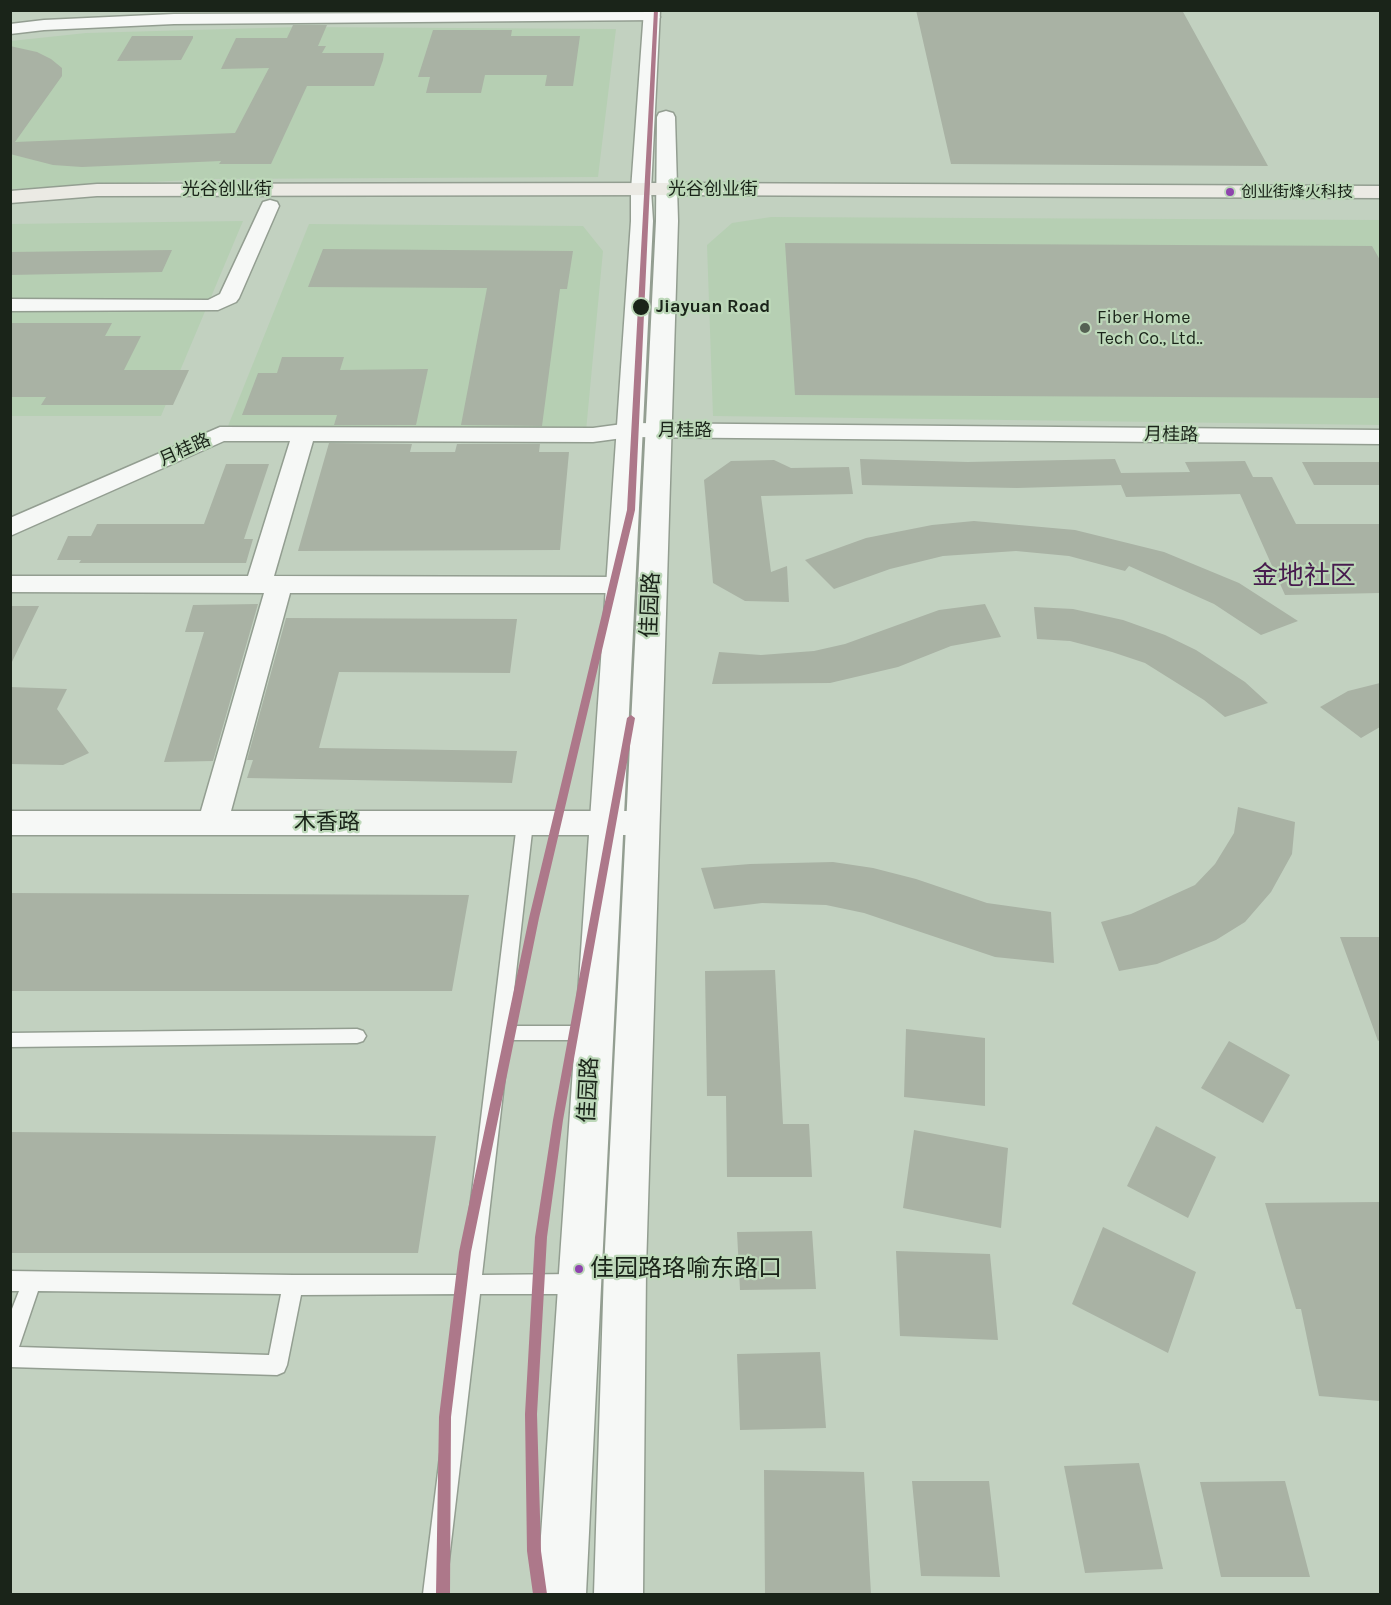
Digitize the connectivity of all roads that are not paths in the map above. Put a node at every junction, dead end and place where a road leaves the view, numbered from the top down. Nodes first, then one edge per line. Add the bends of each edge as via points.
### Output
1 (657, 13) edge
2 (175, 15) edge
3 (10, 28) edge
4 (1380, 192) edge
5 (10, 197) edge
6 (653, 199) junction
7 (270, 206) junction
8 (1380, 206) edge
9 (10, 212) edge
10 (10, 305) edge
11 (644, 430) junction
12 (304, 434) junction
13 (1380, 437) edge
14 (10, 528) edge
15 (10, 584) edge
16 (269, 585) junction
17 (620, 585) junction
18 (10, 823) edge
19 (213, 823) junction
20 (604, 823) junction
21 (643, 823) junction
22 (525, 824) junction
23 (501, 1033) junction
24 (592, 1033) junction
25 (357, 1036) dead end
26 (10, 1040) edge
27 (10, 1281) edge
28 (32, 1281) junction
29 (576, 1284) junction
30 (293, 1285) junction
31 (471, 1285) junction
32 (10, 1344) edge
33 (10, 1357) edge
34 (434, 1594) edge
35 (561, 1594) edge
36 (618, 1594) edge

1 - 2 street
1 - 6 street, 佳园路
2 - 3 street
4 - 6 main road, 光谷创业街
5 - 6 main road, 光谷创业街 via 98,190
6 - 7 main road, 光谷创业街
6 - 8 main road, 光谷创业街
6 - 11 street, 佳园路
7 - 9 main road, 光谷创业街 via 113,206
7 - 10 street via 230,298 222,303
11 - 12 street, 月桂路 via 593,435
11 - 13 street, 月桂路
11 - 17 street, 佳园路
11 - 21 street, 佳园路
12 - 14 street, 月桂路 via 220,434
12 - 16 street
15 - 16 street
16 - 17 street
16 - 19 street
17 - 20 street, 佳园路
18 - 19 street, 木香路
19 - 22 street, 木香路
20 - 21 street, 木香路
20 - 22 street, 木香路
20 - 24 street, 佳园路
21 - 36 street, 佳园路 via 625,1269
22 - 23 lane
23 - 24 lane
23 - 31 lane
24 - 29 street, 佳园路
25 - 26 lane
27 - 28 lane
28 - 30 lane
28 - 32 lane
29 - 31 lane
29 - 35 street, 佳园路
30 - 31 lane
30 - 33 lane via 277,1365
31 - 34 lane

